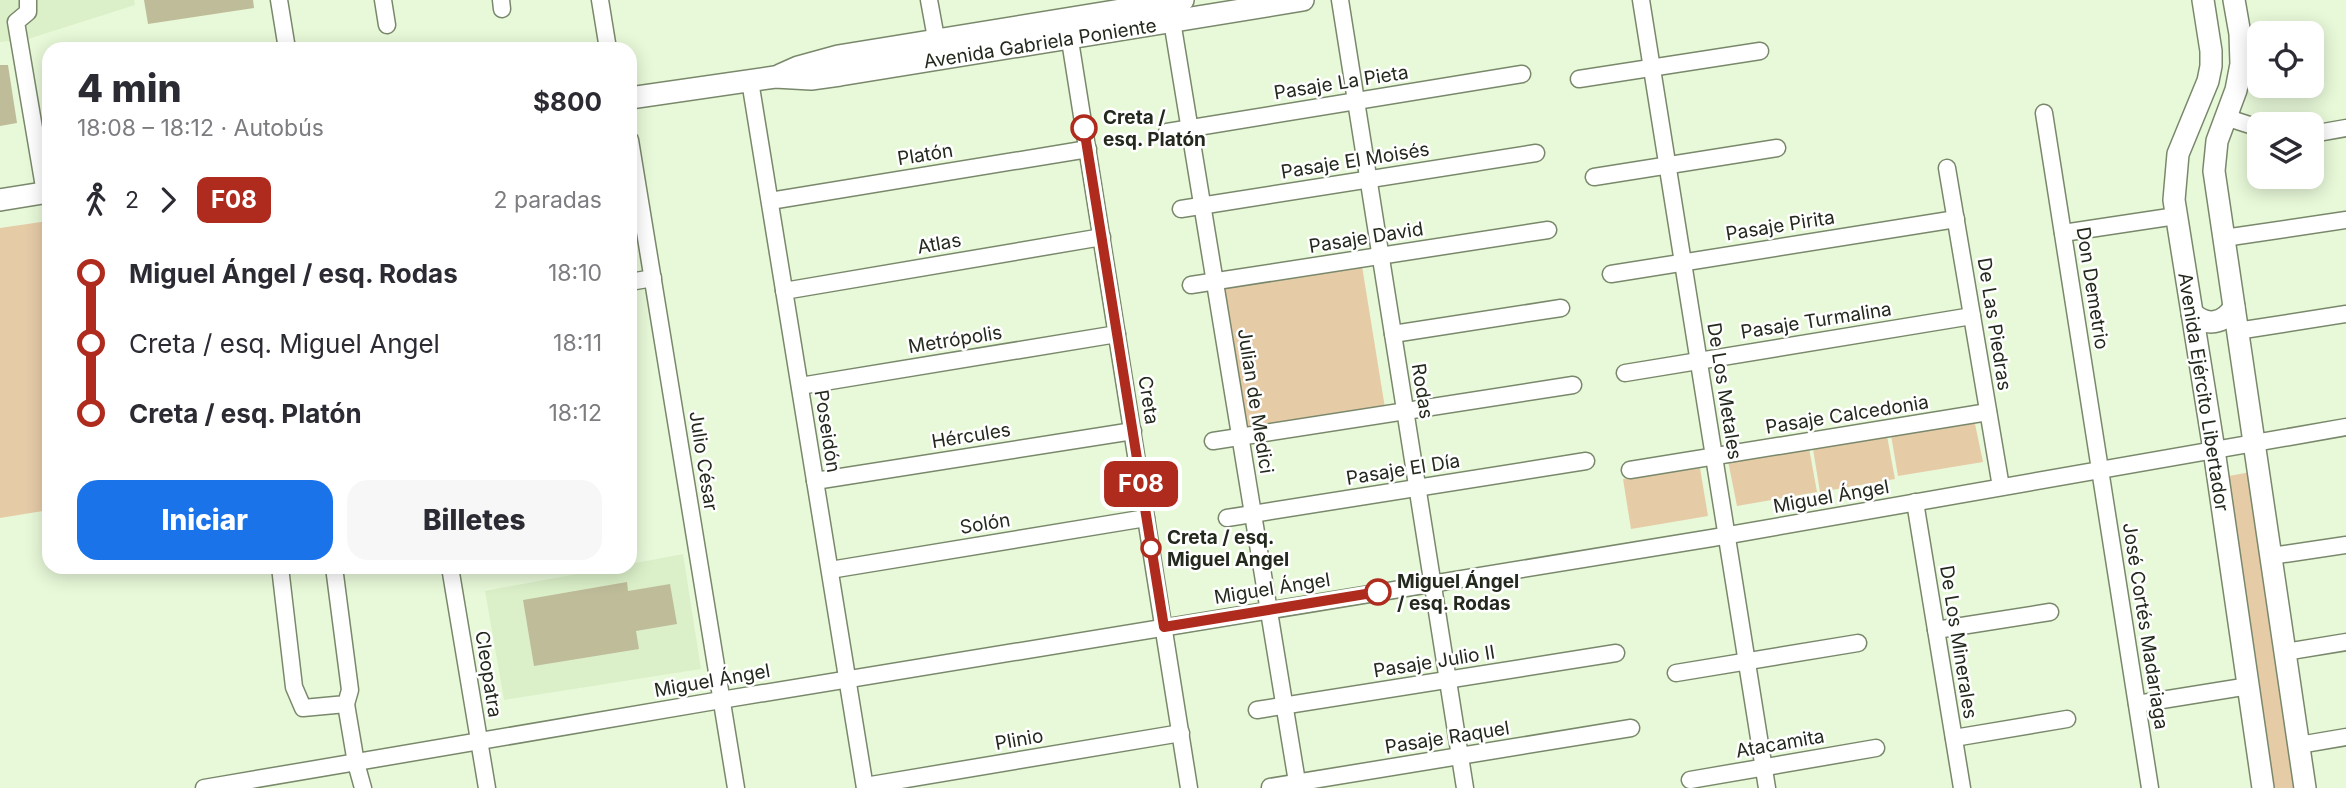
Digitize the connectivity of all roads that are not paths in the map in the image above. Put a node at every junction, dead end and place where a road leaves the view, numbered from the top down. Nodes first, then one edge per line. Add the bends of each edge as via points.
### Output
1 (28, 0) edge
2 (279, 0) edge
3 (383, 0) edge
4 (600, 0) edge
5 (929, 0) edge
6 (1183, 0) edge
7 (1303, 0) edge
8 (1340, 0) edge
9 (1641, 0) edge
10 (2203, 0) edge
11 (2234, 0) edge
12 (1172, 21) junction
13 (387, 25) dead end
14 (1068, 28) junction
15 (286, 42) edge
16 (607, 42) edge
17 (938, 49) junction
18 (1760, 51) dead end
19 (1652, 68) junction
20 (1522, 74) dead end
21 (1579, 79) dead end
22 (750, 81) junction
23 (637, 97) edge
24 (1356, 101) junction
25 (2044, 113) dead end
26 (2225, 117) junction
27 (2247, 124) edge
28 (1189, 128) junction
29 (2346, 128) edge
30 (1167, 132) dead end
31 (2324, 132) edge
32 (1777, 148) dead end
33 (1087, 149) junction
34 (1536, 153) dead end
35 (42, 165) edge
36 (1667, 165) junction
37 (1947, 168) dead end
38 (1594, 177) dead end
39 (1368, 179) junction
40 (637, 182) edge
41 (42, 193) edge
42 (0, 200) edge
43 (770, 201) junction
44 (1202, 206) junction
45 (1181, 209) dead end
46 (2176, 215) junction
47 (1956, 219) junction
48 (2346, 220) edge
49 (1548, 230) dead end
50 (2063, 233) junction
51 (1102, 236) junction
52 (2224, 239) junction
53 (1381, 256) junction
54 (1683, 262) junction
55 (1611, 274) dead end
56 (653, 278) junction
57 (637, 281) edge
58 (1215, 282) junction
59 (1191, 285) dead end
60 (784, 290) junction
61 (2234, 307) junction
62 (1561, 308) dead end
63 (2192, 313) junction
64 (2346, 314) edge
65 (1972, 316) junction
66 (2237, 331) junction
67 (1117, 334) junction
68 (1393, 334) junction
69 (1699, 361) junction
70 (1625, 373) dead end
71 (1573, 385) dead end
72 (800, 386) junction
73 (1405, 411) junction
74 (1988, 412) junction
75 (2346, 427) edge
76 (1133, 431) junction
77 (1240, 437) junction
78 (1213, 441) dead end
79 (2254, 442) junction
80 (2214, 450) junction
81 (1714, 456) junction
82 (1586, 461) dead end
83 (1630, 470) dead end
84 (2100, 470) junction
85 (815, 481) junction
86 (1417, 488) junction
87 (2001, 488) junction
88 (1915, 502) junction
89 (1253, 514) junction
90 (1146, 518) junction
91 (1227, 518) dead end
92 (1727, 535) junction
93 (2346, 545) edge
94 (2271, 556) junction
95 (830, 570) junction
96 (281, 574) edge
97 (335, 574) edge
98 (451, 574) edge
99 (1432, 583) junction
100 (1269, 610) junction
101 (2050, 612) dead end
102 (1164, 627) junction
103 (1936, 630) junction
104 (2346, 642) edge
105 (1858, 643) dead end
106 (2285, 652) junction
107 (1616, 653) dead end
108 (1747, 661) junction
109 (1676, 673) dead end
110 (848, 679) junction
111 (1448, 680) junction
112 (2249, 686) junction
113 (721, 699) junction
114 (345, 704) junction
115 (2137, 704) junction
116 (1284, 706) junction
117 (1258, 710) dead end
118 (2067, 719) dead end
119 (1631, 728) dead end
120 (1181, 733) junction
121 (2346, 737) edge
122 (1954, 738) junction
123 (479, 742) junction
124 (2299, 745) junction
125 (1876, 748) dead end
126 (1460, 756) junction
127 (356, 762) junction
128 (1764, 767) junction
129 (1690, 780) dead end
130 (1298, 785) edge
131 (865, 787) edge
132 (204, 788) edge
133 (363, 788) edge
134 (487, 788) edge
135 (736, 788) edge
136 (1189, 788) edge
137 (1270, 788) edge
138 (1465, 788) edge
139 (1767, 788) edge
140 (1962, 788) edge
141 (2150, 788) edge
142 (2263, 788) edge
143 (2305, 788) edge

1 - 35 street via 28,12 16,22
2 - 15 street
3 - 13 street
4 - 16 street
5 - 17 street
6 - 14 main road, Avenida Gabriela Poniente
7 - 12 main road, Avenida Gabriela Poniente
8 - 24 street, Rodas
9 - 19 street, De Los Metales
10 - 46 main road, Avenida Ejército Libertador via 2211,66 2178,154
11 - 26 main road via 2241,64
12 - 14 main road, Avenida Gabriela Poniente
12 - 28 street, Julian de Medici
14 - 17 main road, Avenida Gabriela Poniente
14 - 33 street, Creta
17 - 22 main road, Avenida Gabriela Poniente via 818,60 775,77
18 - 19 street
19 - 21 street
19 - 36 street, De Los Metales
20 - 24 street, Pasaje La Pieta
22 - 23 main road, Avenida Gabriela Poniente
22 - 43 street, Poseidón
24 - 28 street, Pasaje La Pieta
24 - 39 street, Rodas
25 - 50 street, Don Demetrio
26 - 27 street
26 - 52 main road via 2214,171
28 - 30 street, Pasaje La Pieta
28 - 44 street, Julian de Medici
29 - 31 street
32 - 36 street
33 - 43 street, Platón
33 - 51 street, Creta
34 - 39 street, Pasaje El Moisés
36 - 38 street
36 - 54 street, De Los Metales
37 - 47 street, De Las Piedras
39 - 44 street, Pasaje El Moisés
39 - 53 street, Rodas
40 - 56 street, Julio César
41 - 42 main road
43 - 60 street, Poseidón
44 - 45 street, Pasaje El Moisés
44 - 58 street, Julian de Medici
46 - 50 street
46 - 63 main road, Avenida Ejército Libertador
47 - 54 street, Pasaje Pirita
47 - 65 street, De Las Piedras
48 - 52 street
49 - 53 street, Pasaje David
50 - 84 street, Don Demetrio
51 - 60 street, Atlas
51 - 67 street, Creta
52 - 61 main road
53 - 58 street, Pasaje David
53 - 68 street, Rodas
54 - 55 street, Pasaje Pirita
54 - 69 street, De Los Metales
56 - 57 street
56 - 113 street, Julio César
58 - 59 street, Pasaje David
58 - 77 street, Julian de Medici
60 - 72 street, Poseidón
61 - 63 main road via 2213,323
61 - 66 main road
62 - 68 street
63 - 80 main road, Avenida Ejército Libertador
64 - 66 street
65 - 69 street, Pasaje Turmalina
65 - 74 street, De Las Piedras
66 - 79 main road
67 - 72 street, Metrópolis
67 - 76 street, Creta
68 - 73 street, Rodas
69 - 70 street, Pasaje Turmalina
69 - 81 street, De Los Metales
71 - 73 street
72 - 85 street, Poseidón
73 - 77 street
73 - 86 street, Rodas
74 - 81 street, Pasaje Calcedonia
74 - 87 street, De Las Piedras
75 - 79 street, Miguel Ángel
76 - 85 street, Hércules
76 - 90 street, Creta
77 - 78 street
77 - 89 street, Julian de Medici
79 - 80 street, Miguel Ángel
79 - 94 main road
80 - 84 street, Miguel Ángel
80 - 112 main road, Avenida Ejército Libertador
81 - 83 street, Pasaje Calcedonia
81 - 92 street, De Los Metales
82 - 86 street, Pasaje El Día
84 - 87 street, Miguel Ángel
84 - 115 street, José Cortés Madariaga
85 - 95 street, Poseidón
86 - 89 street, Pasaje El Día
86 - 99 street, Rodas
87 - 88 street, Miguel Ángel
88 - 92 street, Miguel Ángel
88 - 103 street, De Los Minerales
89 - 91 street, Pasaje El Día
89 - 100 street, Julian de Medici
90 - 95 street, Solón
90 - 102 street, Creta
92 - 99 street, Miguel Ángel
92 - 108 street, De Los Metales
93 - 94 street
94 - 106 main road
95 - 110 street, Poseidón
96 - 114 street via 298,699 303,708
97 - 114 street via 350,690
98 - 123 street, Cleopatra
99 - 100 street, Miguel Ángel
99 - 111 street, Rodas
100 - 102 street, Miguel Ángel
100 - 116 street, Julian de Medici
101 - 103 street
102 - 110 street, Miguel Ángel
102 - 120 street, Creta
103 - 122 street, De Los Minerales
104 - 106 street
105 - 108 street
106 - 124 main road
107 - 111 street, Pasaje Julio II
108 - 109 street
108 - 128 street, De Los Metales
110 - 113 street, Miguel Ángel
110 - 131 street, Poseidón
111 - 116 street, Pasaje Julio II
111 - 126 street, Rodas
112 - 115 street
112 - 142 main road, Avenida Ejército Libertador
113 - 123 street, Miguel Ángel
113 - 135 street, Julio César
114 - 127 street
115 - 141 street, José Cortés Madariaga
116 - 117 street, Pasaje Julio II
116 - 130 street, Julian de Medici
118 - 122 street
119 - 126 street, Pasaje Raquel
120 - 131 street, Plinio
120 - 136 street, Creta
121 - 124 street
122 - 140 street, De Los Minerales
123 - 127 street, Miguel Ángel
123 - 134 street, Cleopatra
124 - 143 main road
125 - 128 street, Atacamita
126 - 130 street, Pasaje Raquel
126 - 138 street, Rodas
127 - 132 street, Miguel Ángel
127 - 133 street
128 - 129 street, Atacamita
128 - 139 street, De Los Metales
130 - 137 street, Pasaje Raquel

